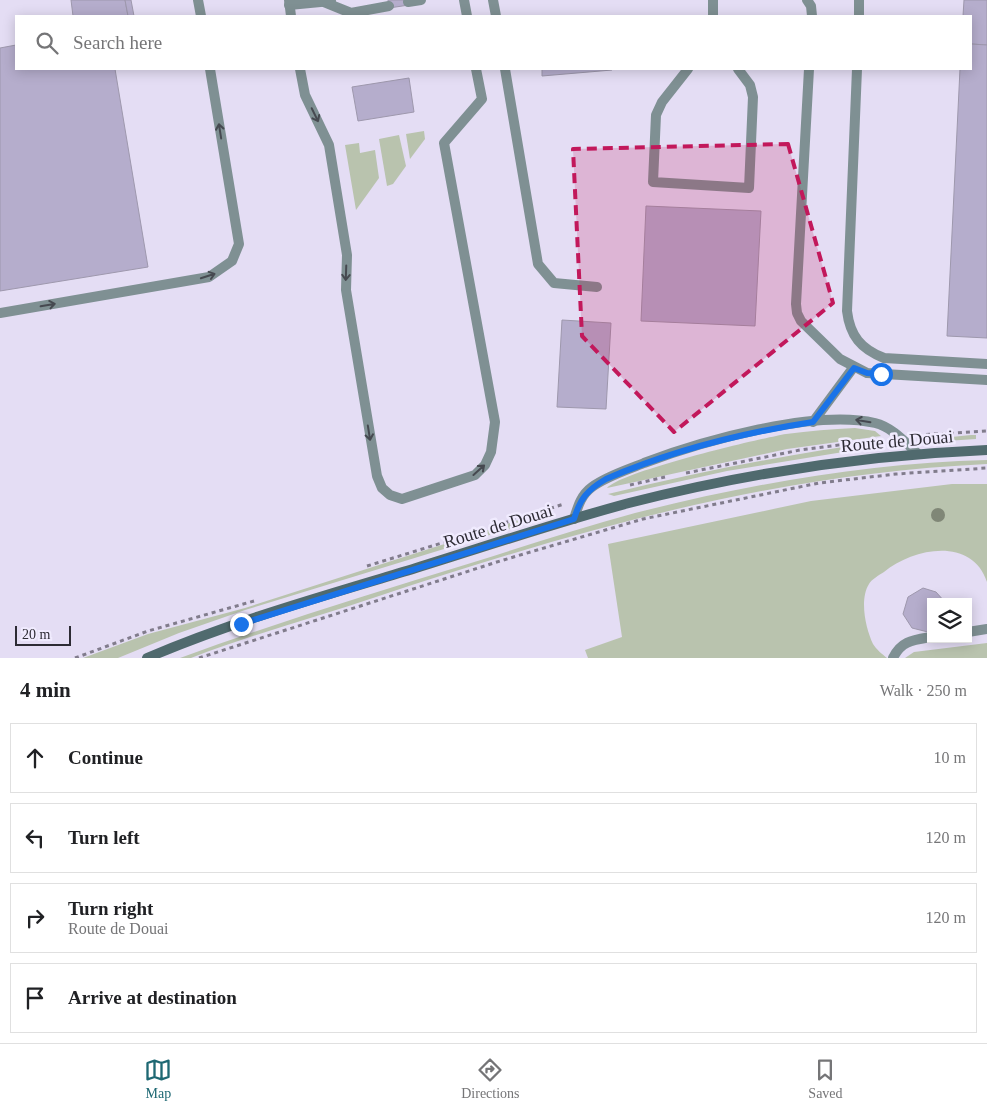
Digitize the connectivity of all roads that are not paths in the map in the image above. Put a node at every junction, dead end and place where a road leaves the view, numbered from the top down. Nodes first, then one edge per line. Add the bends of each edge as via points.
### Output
1 (198, 0) edge
2 (336, 0) edge
3 (421, 0) edge
4 (464, 0) edge
5 (493, 0) edge
6 (714, 0) edge
7 (807, 0) edge
8 (860, 0) edge
9 (326, 1) edge
10 (289, 2) edge
11 (408, 2) dead end
12 (389, 6) dead end
13 (201, 15) edge
14 (291, 15) edge
15 (467, 15) edge
16 (496, 15) edge
17 (713, 15) edge
18 (812, 15) edge
19 (859, 15) edge
20 (210, 70) edge
21 (300, 70) edge
22 (476, 70) edge
23 (505, 70) edge
24 (687, 70) edge
25 (739, 70) edge
26 (809, 70) edge
27 (857, 70) edge
28 (596, 287) dead end
29 (0, 313) edge
30 (987, 364) edge
31 (854, 368) junction
32 (987, 380) edge
33 (813, 422) junction
34 (987, 450) edge
35 (918, 454) junction
36 (574, 519) junction
37 (987, 629) edge
38 (972, 631) edge
39 (927, 638) edge
40 (148, 658) edge
41 (892, 658) edge

1 - 13 lane
2 - 9 lane
3 - 11 lane
4 - 15 lane
5 - 16 lane
6 - 17 lane
7 - 18 lane
8 - 19 lane
9 - 10 lane
9 - 12 lane via 351,13
10 - 14 lane
29 -> 20 lane via 209,278 232,261 239,244
21 -> 22 lane via 305,95 329,145 347,255 346,290 375,469 382,488 402,499 475,475 485,465 494,437 496,422 444,143 482,99
23 - 28 lane via 538,264 554,283
24 - 25 lane via 656,115 653,182 749,188 753,97 750,85
26 - 31 lane via 797,313 830,350
27 - 30 lane via 847,311 850,330 860,344 884,358
31 - 32 lane via 867,373
31 - 33 lane
35 -> 33 lane via 885,426 844,419
33 - 36 lane via 710,442 627,470 586,492 580,499
34 - 35 main road, Route de Douai
35 - 36 main road, Route de Douai via 791,469 660,496
36 - 40 main road, Route de Douai via 293,607
37 - 38 lane
39 - 41 lane via 898,647

